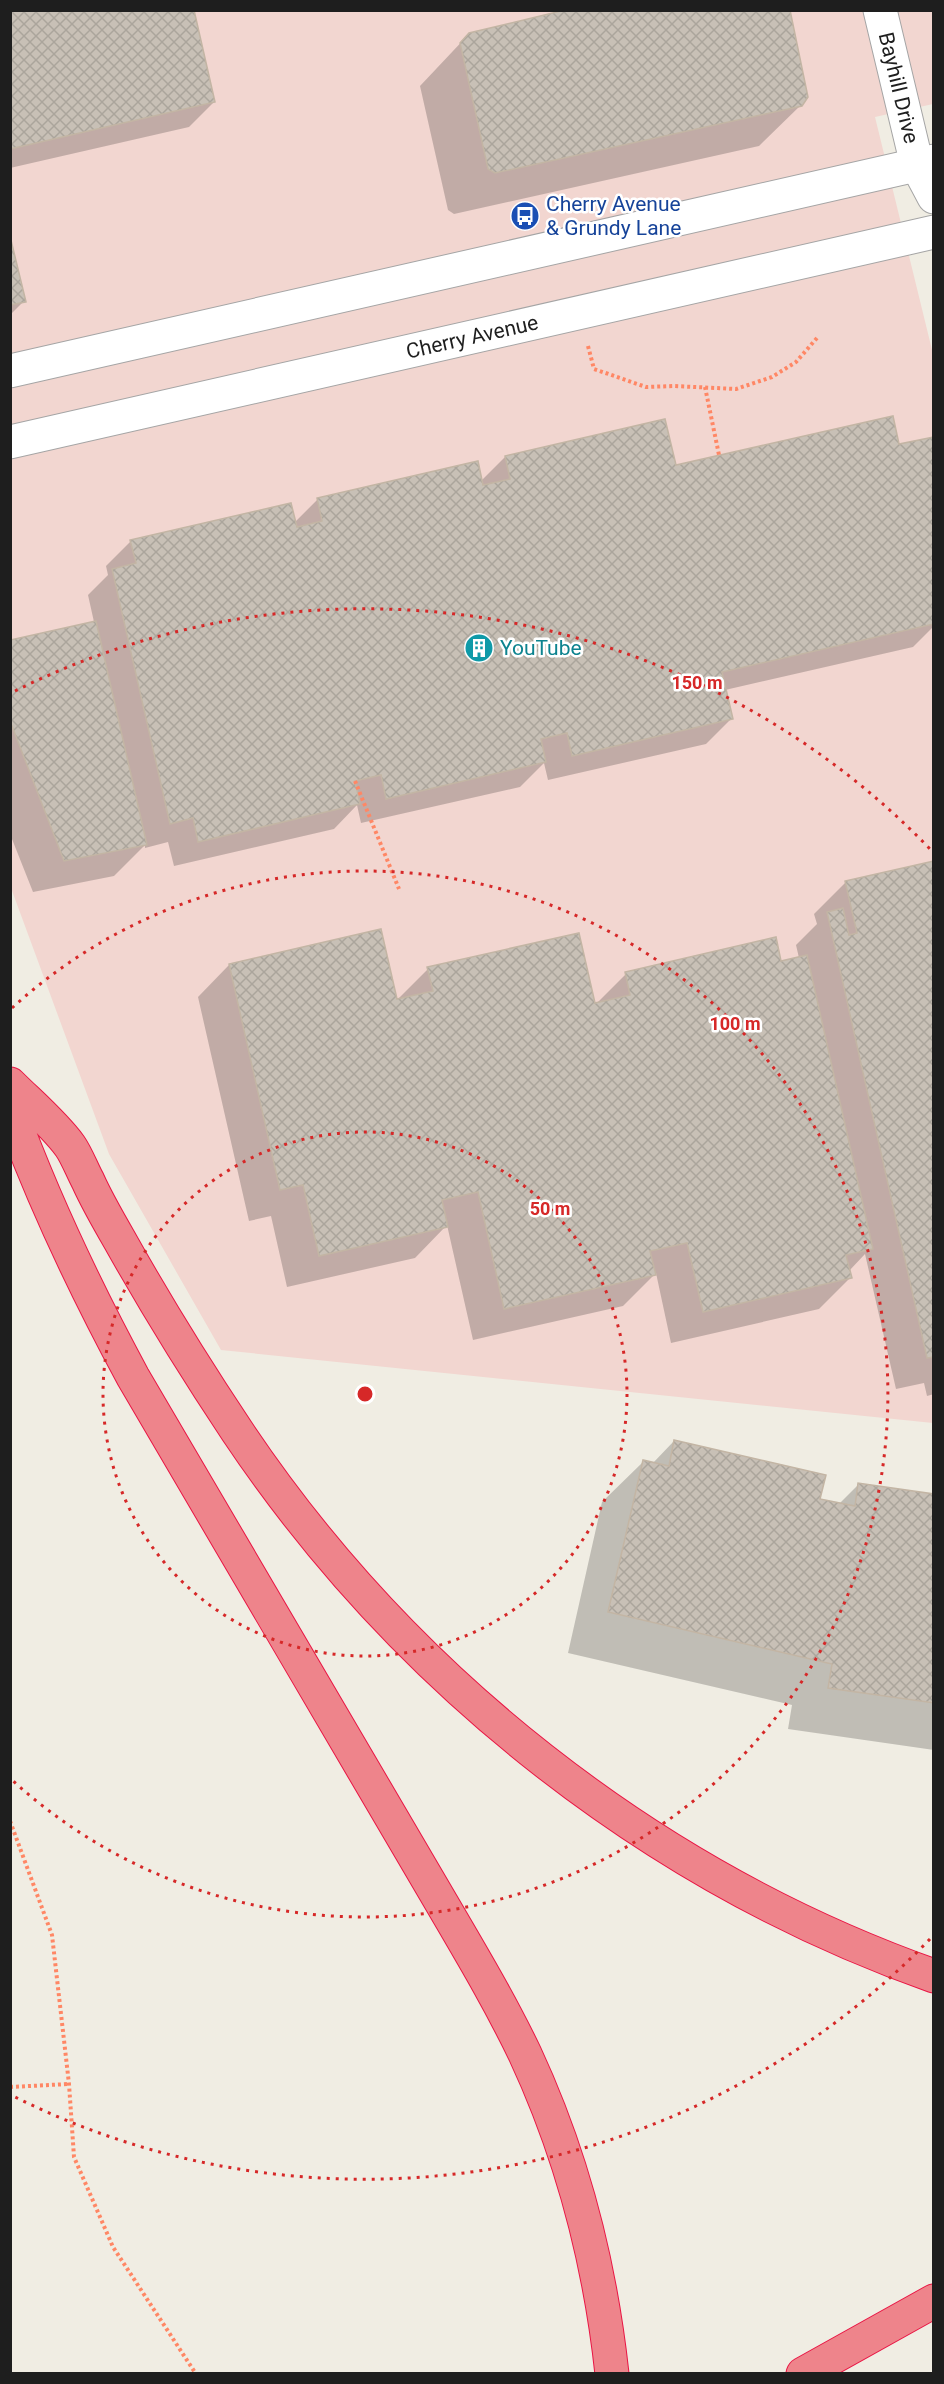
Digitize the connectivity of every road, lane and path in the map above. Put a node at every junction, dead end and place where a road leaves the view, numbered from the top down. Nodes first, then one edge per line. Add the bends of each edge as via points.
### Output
1 (880, 10) edge
2 (925, 163) edge
3 (933, 197) edge
4 (933, 232) edge
5 (817, 338) dead end
6 (594, 369) dead end
7 (10, 371) edge
8 (705, 387) junction
9 (10, 442) edge
10 (719, 455) dead end
11 (355, 781) dead end
12 (399, 889) dead end
13 (10, 1083) edge
14 (10, 1109) edge
15 (10, 1821) edge
16 (933, 1976) edge
17 (69, 2084) junction
18 (10, 2087) edge
19 (933, 2301) edge
20 (196, 2373) edge
21 (612, 2373) edge
22 (803, 2373) edge

1 - 2 street, Bayhill Drive
2 - 3 street, Bayhill Drive
2 - 7 street
4 - 9 street, Cherry Avenue
5 - 8 path via 796,362 772,377 736,389
6 - 8 path via 646,387
8 - 10 path
11 - 12 path
13 - 16 highway via 70,1146 154,1299 257,1460 359,1588 434,1665 551,1766 678,1853 813,1925
14 - 21 highway via 61,1235 133,1377 466,1945 525,2054 578,2194 598,2274
15 - 17 path via 52,1935
17 - 18 path
17 - 20 path via 74,2157 113,2247
19 - 22 highway

